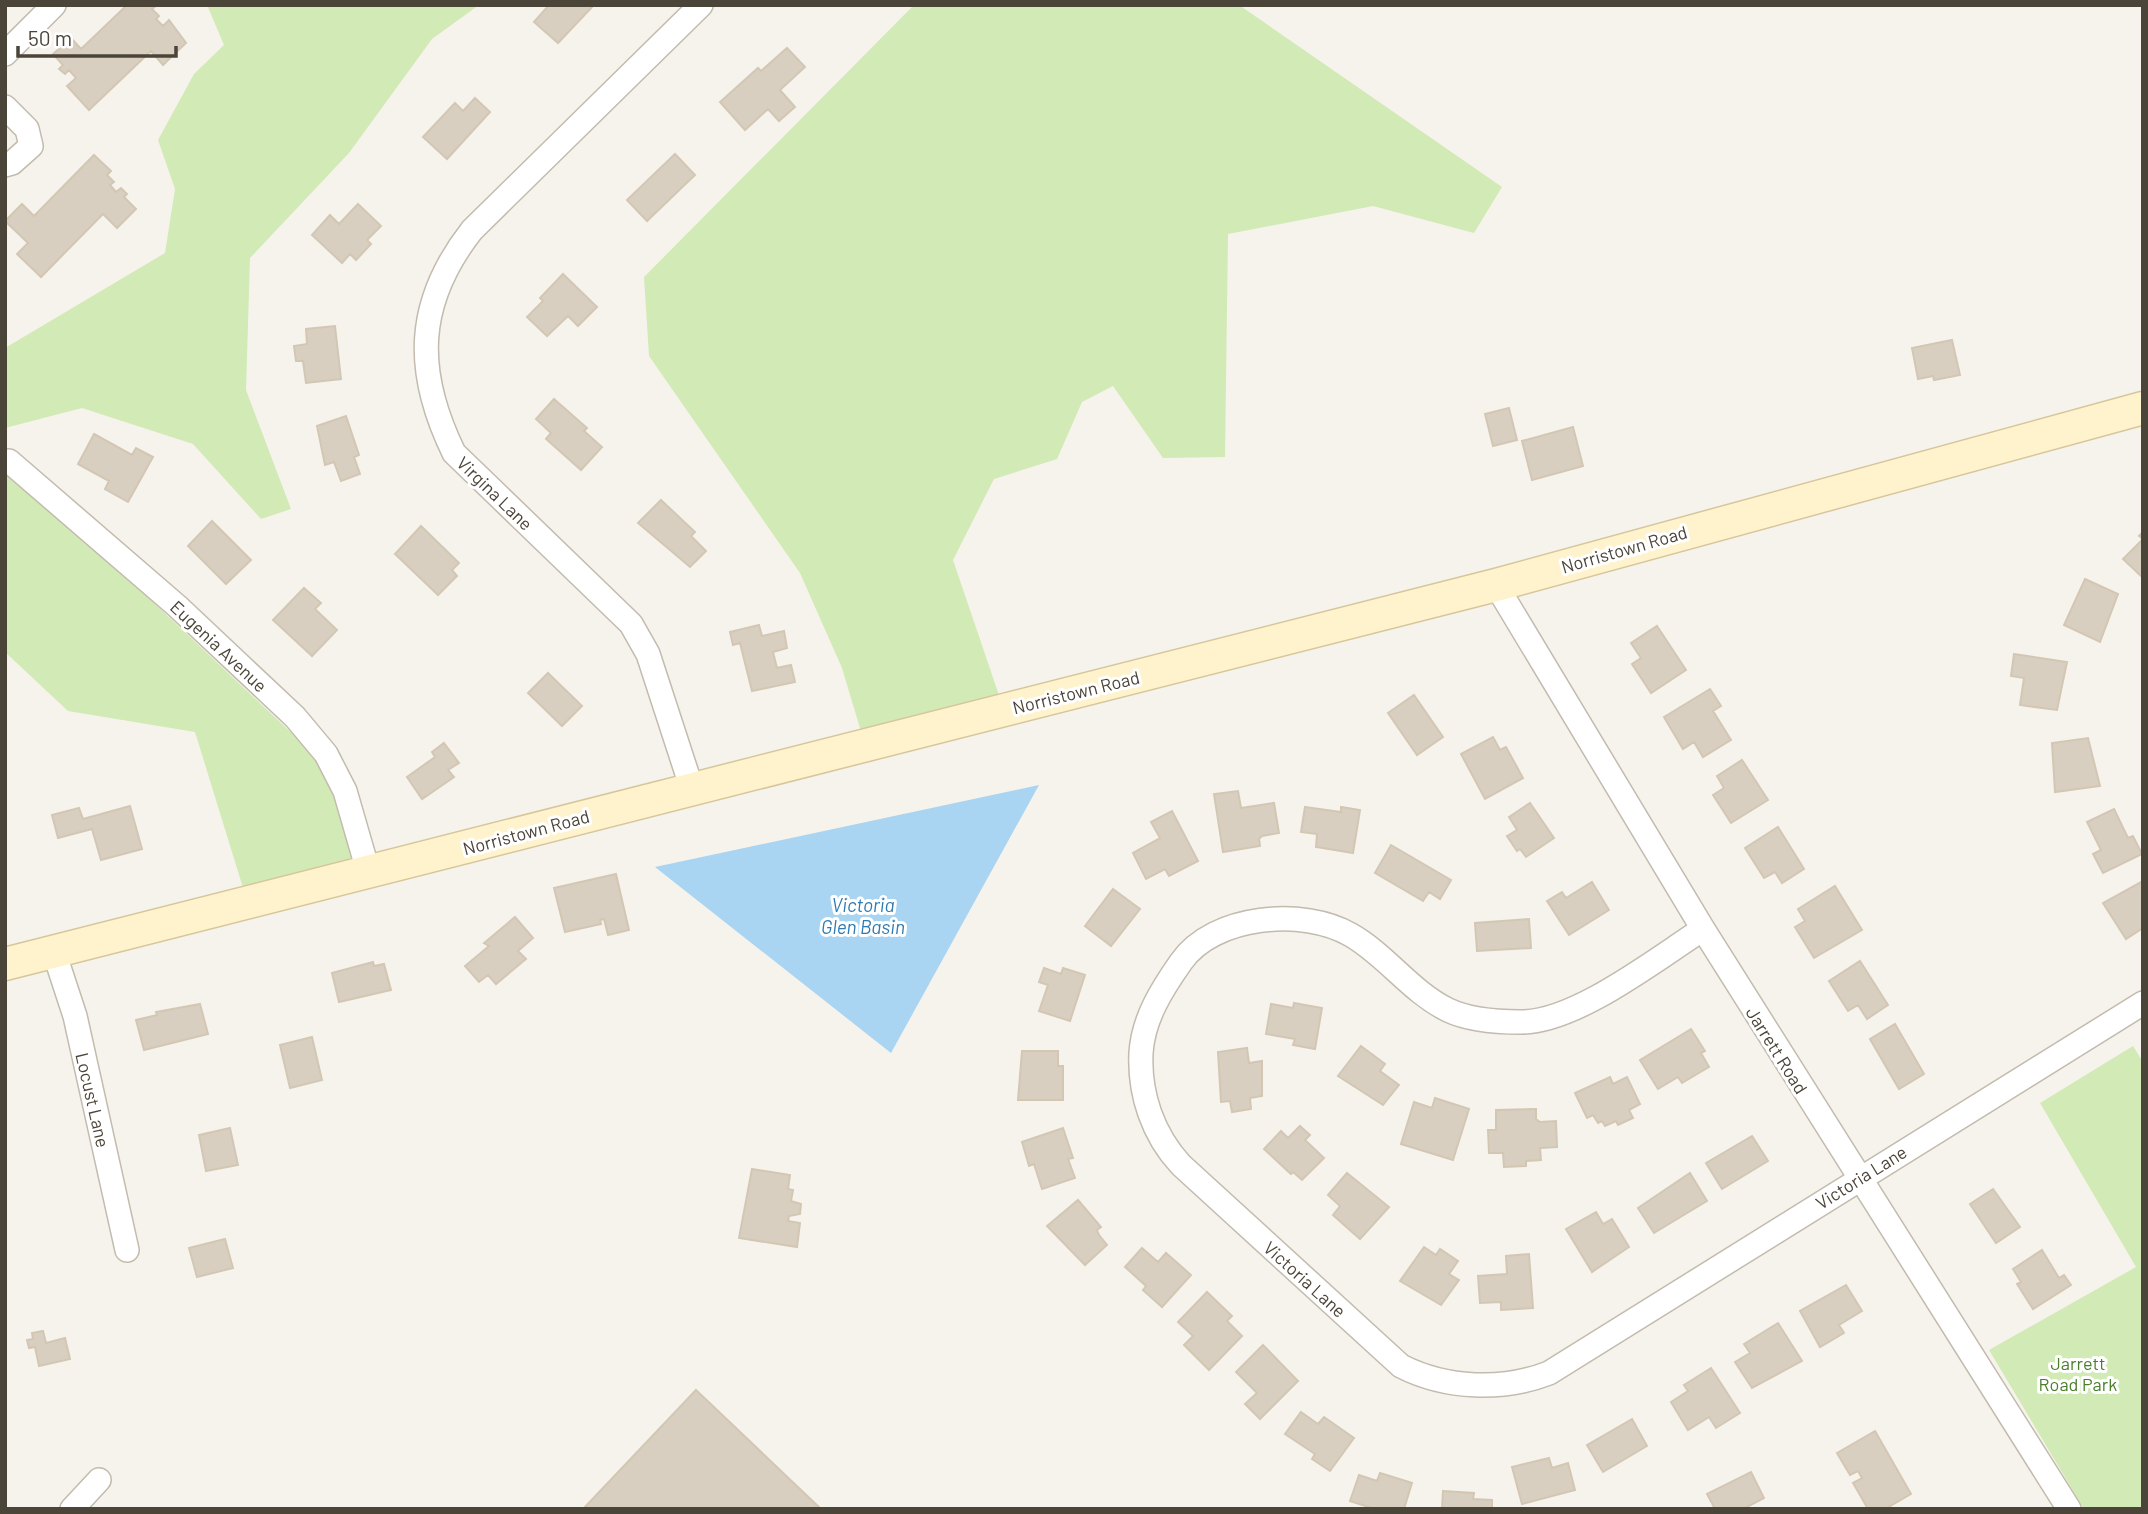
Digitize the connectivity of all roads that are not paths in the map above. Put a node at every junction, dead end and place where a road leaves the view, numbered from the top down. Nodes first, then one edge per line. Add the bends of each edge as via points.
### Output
1 (54, 5) edge
2 (701, 5) edge
3 (5, 54) edge
4 (5, 107) edge
5 (5, 165) edge
6 (2143, 408) edge
7 (9, 461) dead end
8 (1496, 585) junction
9 (692, 789) junction
10 (369, 874) junction
11 (1703, 929) junction
12 (54, 953) junction
13 (5, 964) edge
14 (2143, 1003) edge
15 (1858, 1179) junction
16 (127, 1250) dead end
17 (99, 1480) dead end
18 (72, 1509) edge
19 (2069, 1509) edge

1 - 3 street
2 - 9 street, Virgina Lane via 455,251 433,298 425,355 430,390 454,453 631,624 648,654
4 - 5 street via 27,130 31,146
6 - 8 main road, Norristown Road
7 - 10 street, Eugenia Avenue via 177,606 295,717 326,754 345,791
8 - 9 main road, Norristown Road
8 - 11 street, Jarrett Road
9 - 10 main road, Norristown Road
10 - 12 main road, Norristown Road
11 - 15 street, Jarrett Road
11 - 15 street, Victoria Lane via 1566,1014 1524,1023 1448,1010 1350,934 1305,922 1240,922 1189,950 1156,1000 1141,1050 1140,1080 1150,1114 1169,1152 1181,1165 1401,1366 1434,1379 1476,1384 1525,1382 1549,1373
12 - 13 main road, Norristown Road
12 - 16 street, Locust Lane via 75,1016
14 - 15 street, Victoria Lane
15 - 19 street, Jarrett Road
17 - 18 street

